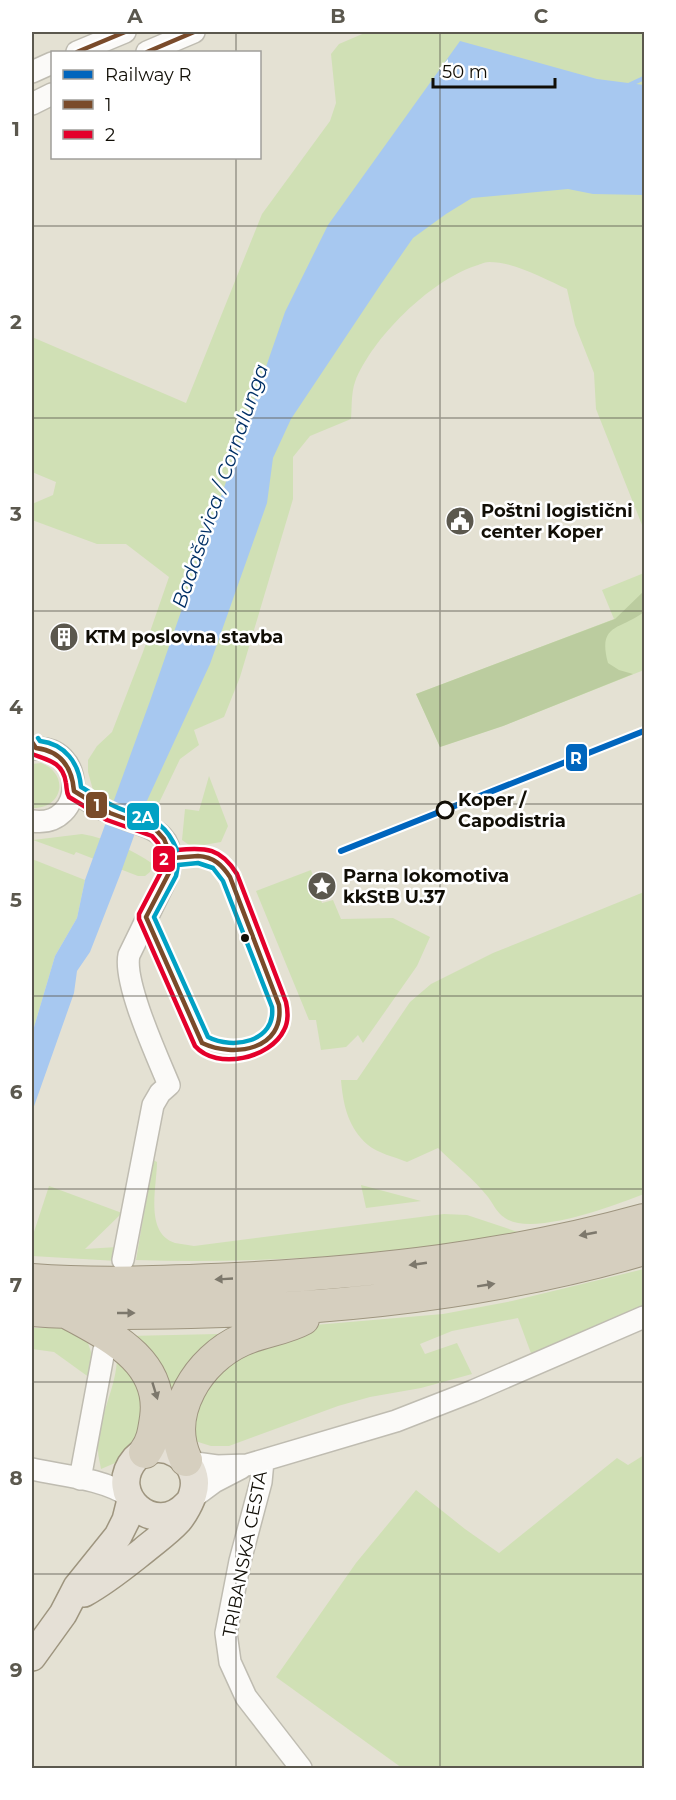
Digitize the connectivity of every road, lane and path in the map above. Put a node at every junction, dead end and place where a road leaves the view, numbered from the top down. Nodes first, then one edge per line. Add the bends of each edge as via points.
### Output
1 (125, 32) edge
2 (194, 32) edge
3 (79, 51) edge
4 (149, 51) edge
5 (51, 63) edge
6 (32, 72) edge
7 (51, 94) edge
8 (32, 104) edge
9 (33, 746) edge
10 (74, 791) junction
11 (63, 812) junction
12 (110, 813) junction
13 (32, 821) edge
14 (645, 1220) edge
15 (645, 1249) edge
16 (123, 1260) dead end
17 (32, 1280) edge
18 (324, 1307) junction
19 (32, 1310) edge
20 (67, 1312) junction
21 (645, 1317) edge
22 (104, 1350) dead end
23 (139, 1456) junction
24 (187, 1461) junction
25 (255, 1463) junction
26 (32, 1469) edge
27 (85, 1480) junction
28 (130, 1498) junction
29 (189, 1502) junction
30 (156, 1517) junction
31 (84, 1593) junction
32 (63, 1614) junction
33 (32, 1657) edge
34 (301, 1768) edge

1 - 3 street
2 - 4 street
5 - 6 street
7 - 8 street
9 - 10 street via 55,753 68,764
10 - 11 street
10 - 12 street
11 - 12 street
11 - 13 street via 50,820
12 - 16 street via 156,830 172,858 169,873 126,965 169,1084 153,1105
14 -> 17 highway via 476,1256 389,1268 178,1282
18 -> 15 highway via 508,1281
20 -> 18 highway
18 - 24 highway via 298,1322 242,1340 211,1360 188,1392 183,1407 180,1433
19 - 20 highway
20 -> 23 highway via 122,1344 154,1384 159,1403 153,1442
21 - 25 street via 396,1421
22 - 27 street
23 - 24 main road via 153,1449 168,1449
23 - 27 street via 119,1471
23 - 28 main road via 126,1479
24 - 25 street via 217,1466
24 - 29 main road via 194,1477
25 - 29 street via 214,1482
25 - 34 street, TRIBANSKA CESTA via 261,1482 226,1633 230,1662 246,1697
26 - 27 street
27 - 28 street
28 - 30 main road via 139,1510
28 - 32 main road via 118,1536 77,1587
29 - 30 main road via 171,1515
29 - 31 main road via 178,1521 164,1534 104,1583
30 - 31 main road
31 - 32 main road
32 - 33 main road

